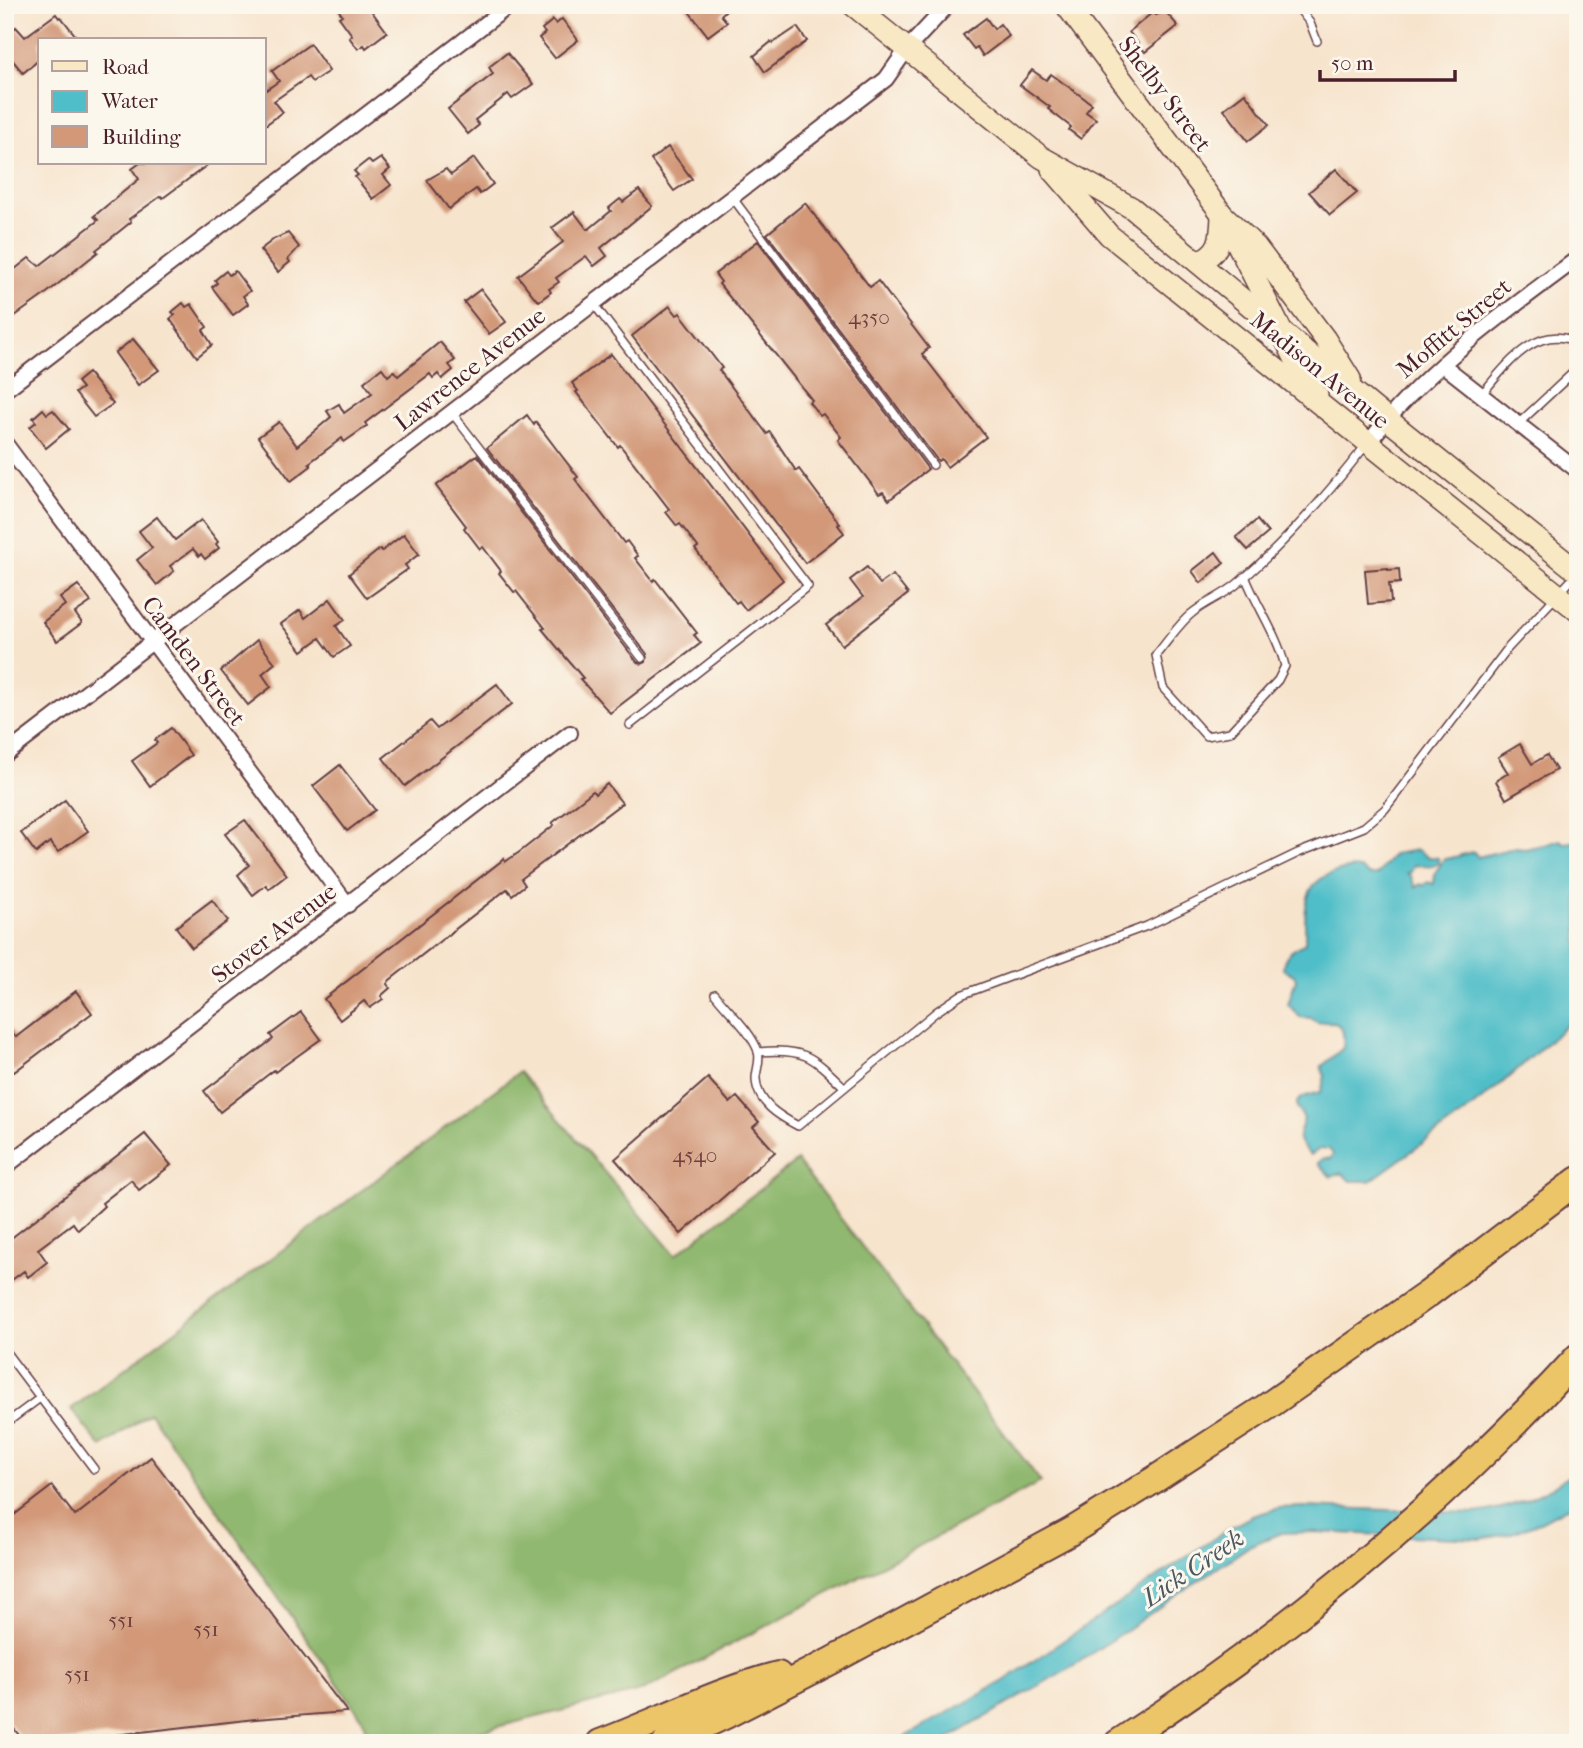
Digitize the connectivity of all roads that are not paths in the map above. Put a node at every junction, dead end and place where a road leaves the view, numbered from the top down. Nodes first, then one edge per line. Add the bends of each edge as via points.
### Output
1 (510, 5) edge
2 (948, 5) edge
3 (1066, 5) edge
4 (1296, 5) edge
5 (864, 11) edge
6 (1317, 41) dead end
7 (907, 49) junction
8 (1041, 157) junction
9 (732, 197) junction
10 (1222, 214) junction
11 (1578, 258) edge
12 (1198, 262) junction
13 (593, 303) junction
14 (1283, 332) junction
15 (1578, 343) edge
16 (1443, 365) junction
17 (1578, 368) edge
18 (5, 390) edge
19 (1357, 392) junction
20 (1481, 394) junction
21 (1327, 409) junction
22 (451, 412) junction
23 (1387, 419) junction
24 (1518, 424) junction
25 (1369, 442) junction
26 (5, 443) edge
27 (933, 464) dead end
28 (1575, 465) edge
29 (1578, 573) edge
30 (1245, 576) junction
31 (1557, 595) junction
32 (1578, 611) edge
33 (152, 642) junction
34 (642, 658) dead end
35 (630, 725) dead end
36 (570, 733) dead end
37 (5, 755) edge
38 (348, 905) junction
39 (715, 994) dead end
40 (758, 1052) junction
41 (844, 1087) junction
42 (5, 1167) edge
43 (1578, 1180) edge
44 (5, 1351) edge
45 (1578, 1357) edge
46 (40, 1398) junction
47 (5, 1424) edge
48 (94, 1469) dead end
49 (1240, 1659) junction
50 (831, 1661) junction
51 (600, 1743) edge
52 (666, 1743) edge
53 (1118, 1743) edge
54 (1152, 1743) edge

1 - 18 street
2 - 7 street, Lawrence Avenue
3 - 10 main road, Shelby Street
4 - 6 lane
5 - 7 main road, Madison Avenue
7 - 8 main road, Madison Avenue
7 - 9 street, Lawrence Avenue via 886,79
8 - 12 main road, Madison Avenue via 1132,208
8 - 21 main road, Madison Avenue via 1109,235
9 - 13 street, Lawrence Avenue
9 - 27 lane
10 - 12 main road via 1218,249
10 - 14 main road, Shelby Street
10 - 19 main road, Shelby Street via 1256,247 1325,338
11 - 16 street, Moffitt Street
12 - 14 main road, Madison Avenue
13 - 22 street, Lawrence Avenue
13 - 35 lane via 808,586
14 - 19 main road, Madison Avenue
14 - 21 main road, Shelby Street via 1308,384
15 - 20 lane via 1565,337 1543,338 1515,356
16 - 20 street
16 - 23 street, Moffitt Street
17 - 24 lane
19 - 23 main road, Madison Avenue
20 - 24 street
21 - 25 main road, Madison Avenue
22 - 33 street, Lawrence Avenue
22 - 34 lane
23 - 25 street, Moffitt Street
23 - 29 main road, Madison Avenue
24 - 28 street
25 - 30 lane via 1282,542
25 - 31 main road, Madison Avenue
26 - 33 street, Camden Street
29 - 31 lane
30 - 30 lane via 1191,614 1156,655 1163,688 1206,736 1230,733 1285,666 1280,646
31 - 32 main road, Madison Avenue
31 - 41 lane via 1508,648 1385,808 1364,827 1297,853 1147,926 961,995
33 - 37 street, Lawrence Avenue
33 - 38 street, Camden Street
36 - 38 street, Stover Avenue
38 - 42 street, Stover Avenue
39 - 40 lane
40 - 41 lane via 808,1055
40 - 41 lane via 761,1097 780,1117 798,1126
43 - 50 highway via 1428,1294 1199,1451 1070,1532
44 - 46 lane
45 - 49 highway via 1472,1464
46 - 47 lane
46 - 48 lane
49 - 53 highway
49 - 54 highway
50 - 51 highway via 753,1682
50 - 52 highway

